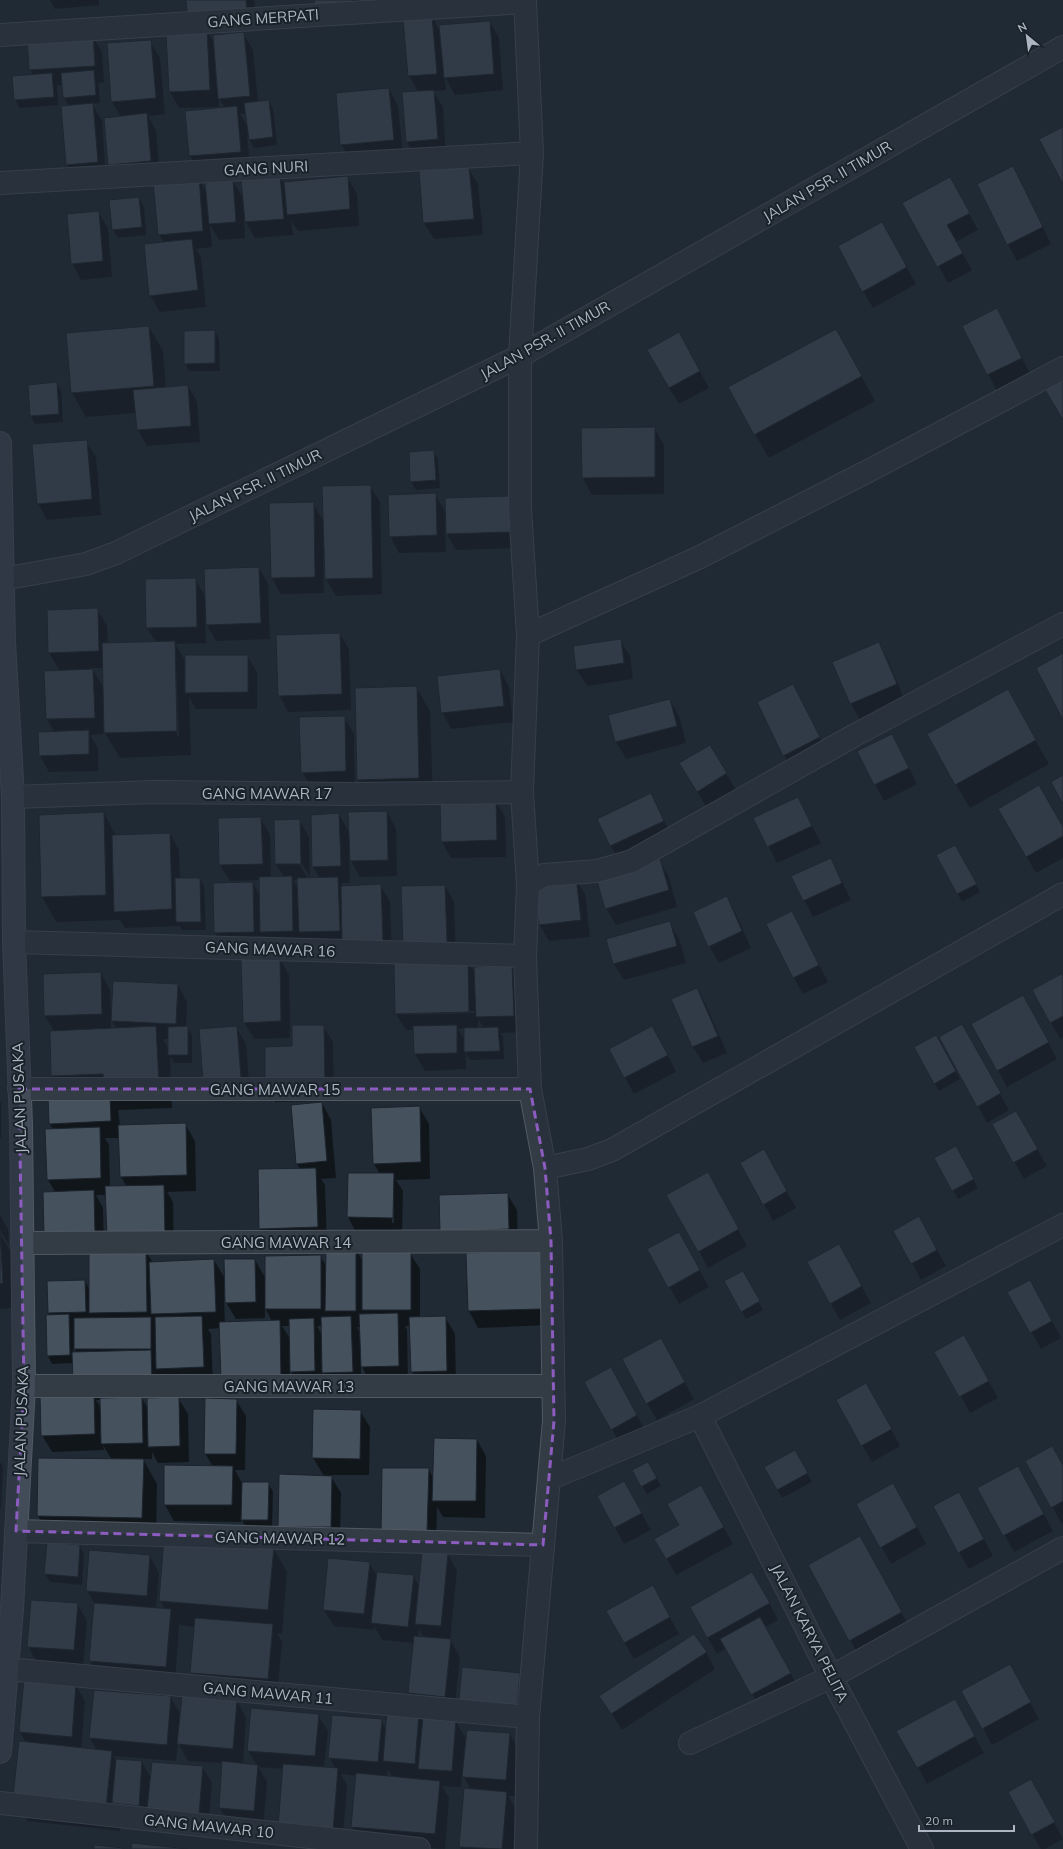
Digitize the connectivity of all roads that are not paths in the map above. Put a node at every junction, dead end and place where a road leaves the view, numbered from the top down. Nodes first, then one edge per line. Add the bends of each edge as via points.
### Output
1 (525, 1) edge
2 (0, 35) edge
3 (1063, 47) edge
4 (532, 153) junction
5 (0, 183) edge
6 (520, 356) junction
7 (1063, 368) edge
8 (0, 443) edge
9 (3, 579) junction
10 (1063, 624) edge
11 (528, 635) junction
12 (2, 642) edge
13 (522, 792) junction
14 (13, 797) junction
15 (528, 885) junction
16 (1063, 894) edge
17 (14, 942) junction
18 (525, 956) junction
19 (20, 1089) junction
20 (530, 1089) junction
21 (545, 1168) junction
22 (1063, 1225) edge
23 (551, 1240) junction
24 (22, 1244) junction
25 (24, 1386) junction
26 (554, 1386) junction
27 (700, 1416) junction
28 (549, 1479) junction
29 (16, 1531) junction
30 (543, 1545) junction
31 (1063, 1548) edge
32 (7, 1669) junction
33 (831, 1677) junction
34 (528, 1716) junction
35 (690, 1743) dead end
36 (0, 1752) edge
37 (0, 1803) edge
38 (419, 1849) edge
39 (526, 1849) edge
40 (922, 1849) edge

1 - 2 street, GANG MERPATI
1 - 4 street
3 - 6 street, JALAN PSR. II TIMUR
4 - 5 street, GANG NURI
4 - 6 street
6 - 9 street, JALAN PSR. II TIMUR via 116,553 86,564
6 - 11 street via 520,509
7 - 11 street via 698,558
8 - 9 main road, JALAN PUSAKA
9 - 12 main road, JALAN PUSAKA
10 - 15 street via 855,734 632,862 597,871 544,875
11 - 13 street
12 - 14 main road, JALAN PUSAKA
13 - 14 street, GANG MAWAR 17 via 153,792
13 - 15 street
14 - 17 main road, JALAN PUSAKA
15 - 18 street
16 - 21 street via 612,1150 588,1159
17 - 18 street, GANG MAWAR 16
17 - 19 main road, JALAN PUSAKA
18 - 20 street
19 - 20 street, GANG MAWAR 15
19 - 24 main road, JALAN PUSAKA
20 - 21 street
21 - 23 street
22 - 27 street
23 - 24 street, GANG MAWAR 14
23 - 26 street
24 - 25 main road, JALAN PUSAKA
25 - 26 street, GANG MAWAR 13
25 - 29 main road, JALAN PUSAKA
26 - 28 street
27 - 28 street
27 - 33 street, JALAN KARYA PELITA
28 - 30 street
29 - 30 street, GANG MAWAR 12
29 - 32 main road, JALAN PUSAKA
30 - 34 street
31 - 33 street
32 - 34 street, GANG MAWAR 11
32 - 36 main road, JALAN PUSAKA
33 - 35 street
33 - 40 street, JALAN KARYA PELITA
34 - 39 street
37 - 38 street, GANG MAWAR 10

